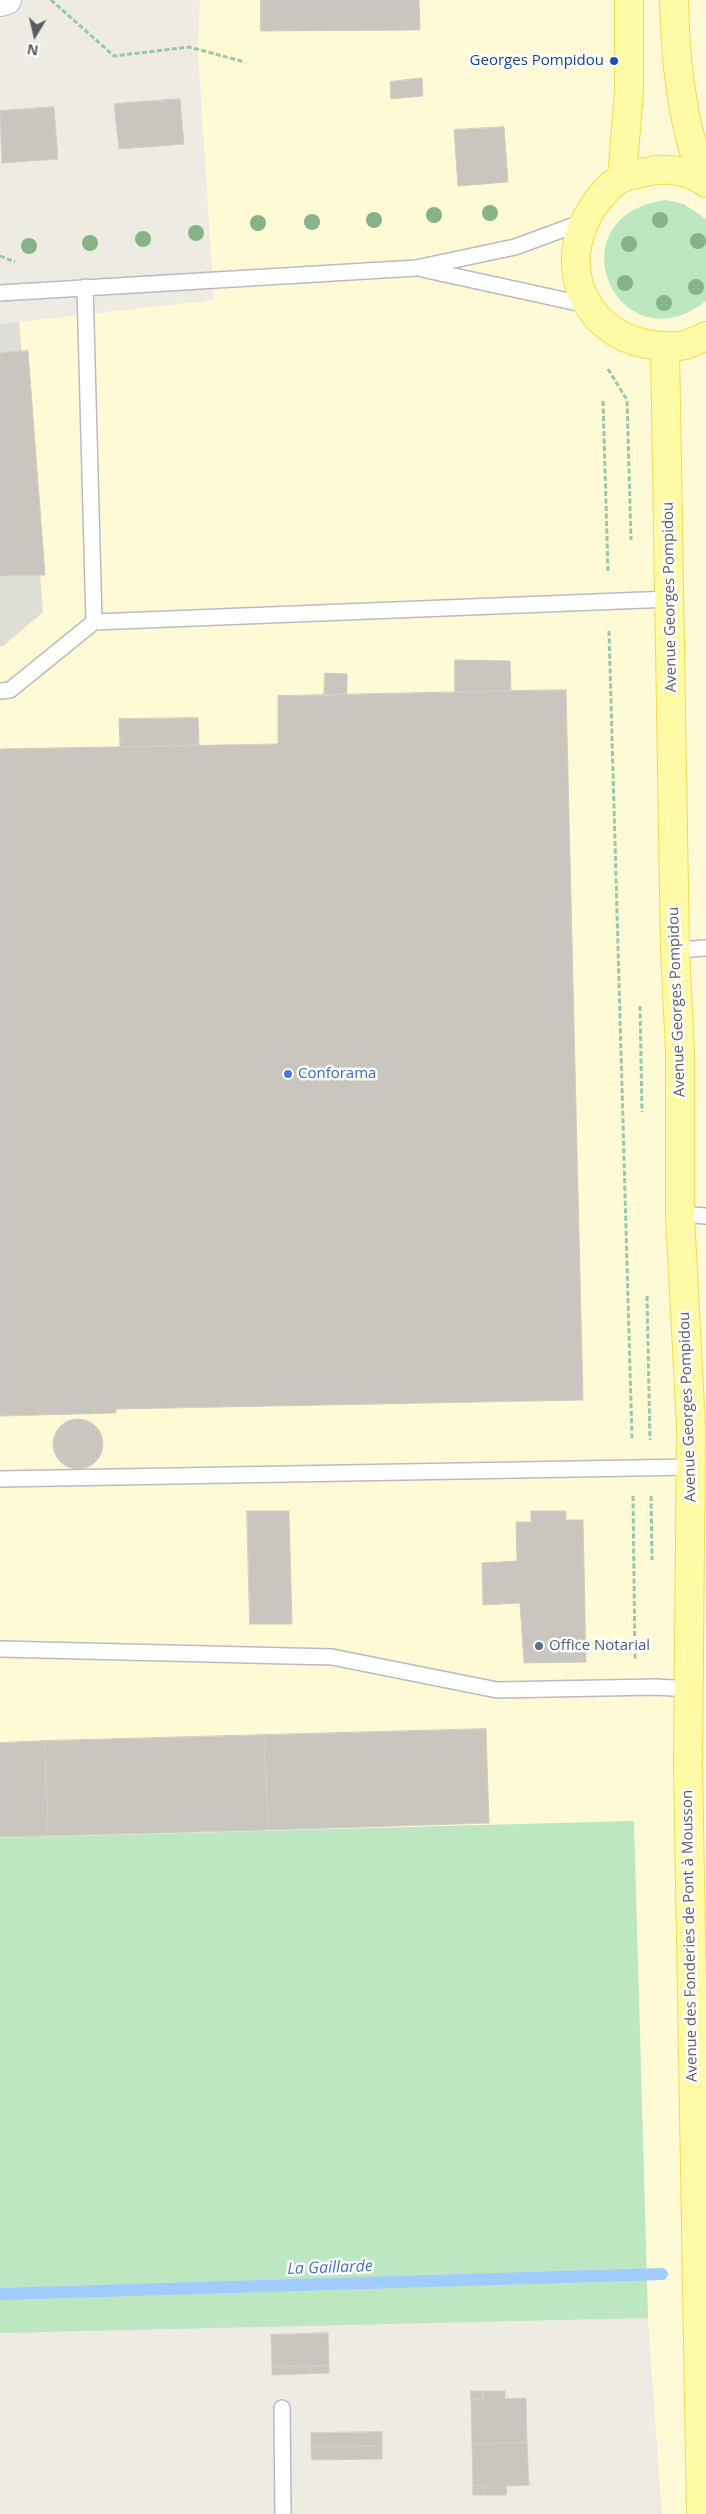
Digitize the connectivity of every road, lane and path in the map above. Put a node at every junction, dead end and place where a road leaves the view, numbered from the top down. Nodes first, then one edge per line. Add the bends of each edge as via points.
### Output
1 (7, 0) edge
2 (51, 0) edge
3 (629, 0) edge
4 (674, 0) edge
5 (0, 2) edge
6 (245, 62) dead end
7 (622, 178) junction
8 (705, 182) edge
9 (582, 222) junction
10 (416, 268) junction
11 (85, 287) junction
12 (0, 293) edge
13 (587, 305) junction
14 (706, 336) edge
15 (665, 347) junction
16 (605, 365) dead end
17 (603, 401) dead end
18 (631, 544) dead end
19 (670, 600) junction
20 (609, 603) junction
21 (94, 622) junction
22 (0, 691) edge
23 (706, 948) edge
24 (675, 950) junction
25 (640, 1003) dead end
26 (643, 1121) dead end
27 (693, 1215) edge
28 (646, 1289) dead end
29 (699, 1427) edge
30 (633, 1466) junction
31 (651, 1467) junction
32 (691, 1467) junction
33 (0, 1479) edge
34 (652, 1567) dead end
35 (0, 1649) edge
36 (698, 1657) edge
37 (635, 1687) junction
38 (690, 1689) junction
39 (699, 2107) edge
40 (282, 2408) dead end
41 (283, 2514) edge
42 (701, 2514) edge

1 - 5 street
2 - 6 path via 114,56 189,47
3 - 7 main road via 629,91
4 - 8 main road via 675,42 692,150
7 - 8 main road via 654,170 686,172
7 - 9 main road via 599,198
9 - 10 lane via 515,247
9 - 13 main road via 574,265
10 - 11 lane
10 - 13 lane
11 - 12 lane
11 - 21 lane
13 - 15 main road via 605,324 629,341
14 - 15 main road via 685,345
15 - 19 main road, Avenue Georges Pompidou
16 - 18 path via 627,400
17 - 20 path
19 - 20 lane
19 - 24 main road, Avenue Georges Pompidou
20 - 21 lane
20 - 30 path
21 - 22 lane via 10,690
23 - 24 lane
24 - 27 main road, Avenue Georges Pompidou
25 - 26 path
27 - 29 main road, Avenue Georges Pompidou
28 - 31 path
29 - 32 main road, Avenue Georges Pompidou
30 - 31 lane
30 - 33 lane
30 - 37 path
31 - 32 lane
31 - 34 path
32 - 36 main road, Avenue Georges Pompidou
35 - 37 lane via 332,1658 497,1690
36 - 38 main road, Avenue des Fonderies de Pont à Mousson
37 - 38 lane
38 - 39 main road, Avenue des Fonderies de Pont à Mousson via 688,1766
39 - 42 main road, Avenue des Fonderies de Pont à Mousson
40 - 41 lane

